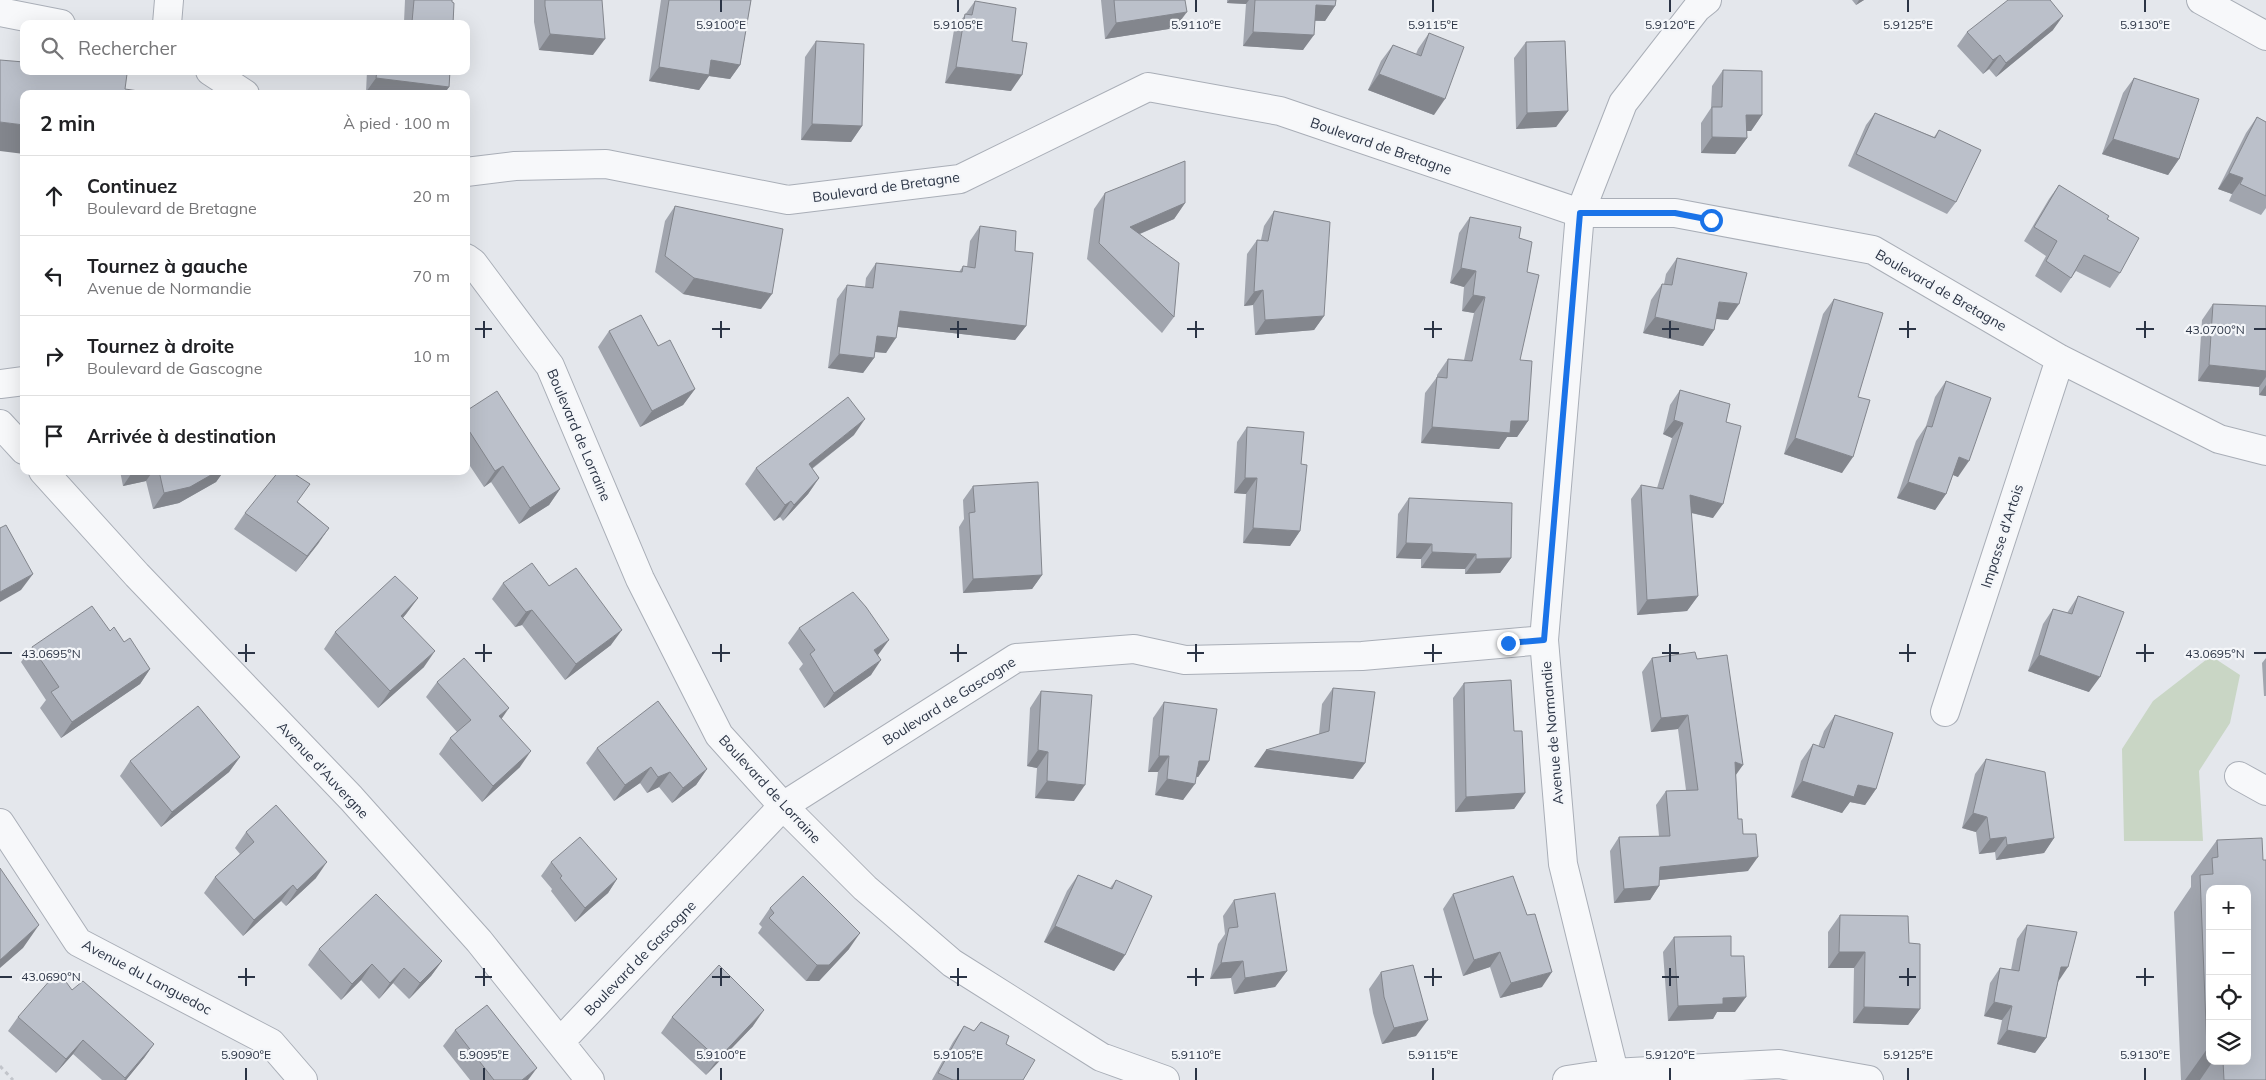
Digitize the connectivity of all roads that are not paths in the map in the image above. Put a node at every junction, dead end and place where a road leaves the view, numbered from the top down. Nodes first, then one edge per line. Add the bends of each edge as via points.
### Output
1 (169, 0) edge
2 (1707, 0) edge
3 (2201, 0) edge
4 (0, 12) edge
5 (41, 20) edge
6 (167, 20) edge
7 (2266, 36) edge
8 (216, 75) edge
9 (238, 90) edge
10 (470, 172) edge
11 (1580, 213) junction
12 (470, 261) edge
13 (2060, 359) junction
14 (20, 382) edge
15 (0, 384) edge
16 (0, 424) edge
17 (20, 446) edge
18 (2266, 451) edge
19 (47, 475) edge
20 (1544, 640) junction
21 (1945, 712) dead end
22 (2239, 776) dead end
23 (2266, 790) edge
24 (783, 806) junction
25 (0, 823) edge
26 (560, 1042) junction
27 (1614, 1076) edge
28 (303, 1080) edge
29 (590, 1080) edge
30 (1165, 1080) edge
31 (1567, 1080) edge
32 (1869, 1080) edge

1 - 6 street
2 - 11 street, Avenue de Normandie via 1696,8 1623,103
3 - 7 street
4 - 5 street
8 - 9 street
10 - 11 street, Boulevard de Bretagne via 516,166 606,164 788,200 951,180 1148,87 1280,111
11 - 13 street, Boulevard de Bretagne via 1675,213 1873,250
11 - 20 street, Avenue de Normandie
12 - 24 street, Boulevard de Lorraine via 550,366 640,579 719,735
13 - 18 street, Boulevard de Bretagne via 2219,440
13 - 21 street, Impasse d'Artois
14 - 15 street
16 - 17 street
19 - 26 street, Avenue d'Auvergne via 137,575 351,798 479,941
20 - 24 street, Boulevard de Gascogne via 1362,656 1185,660 1134,649 1016,658
20 - 27 street, Avenue de Normandie via 1563,864
22 - 23 street
24 - 26 street, Boulevard de Gascogne
24 - 30 street, Boulevard de Lorraine via 865,888 952,963 1101,1057
25 - 28 street, Avenue du Languedoc via 78,942 271,1043
26 - 29 street, Avenue d'Auvergne
27 - 31 street
27 - 32 street via 1779,1064

